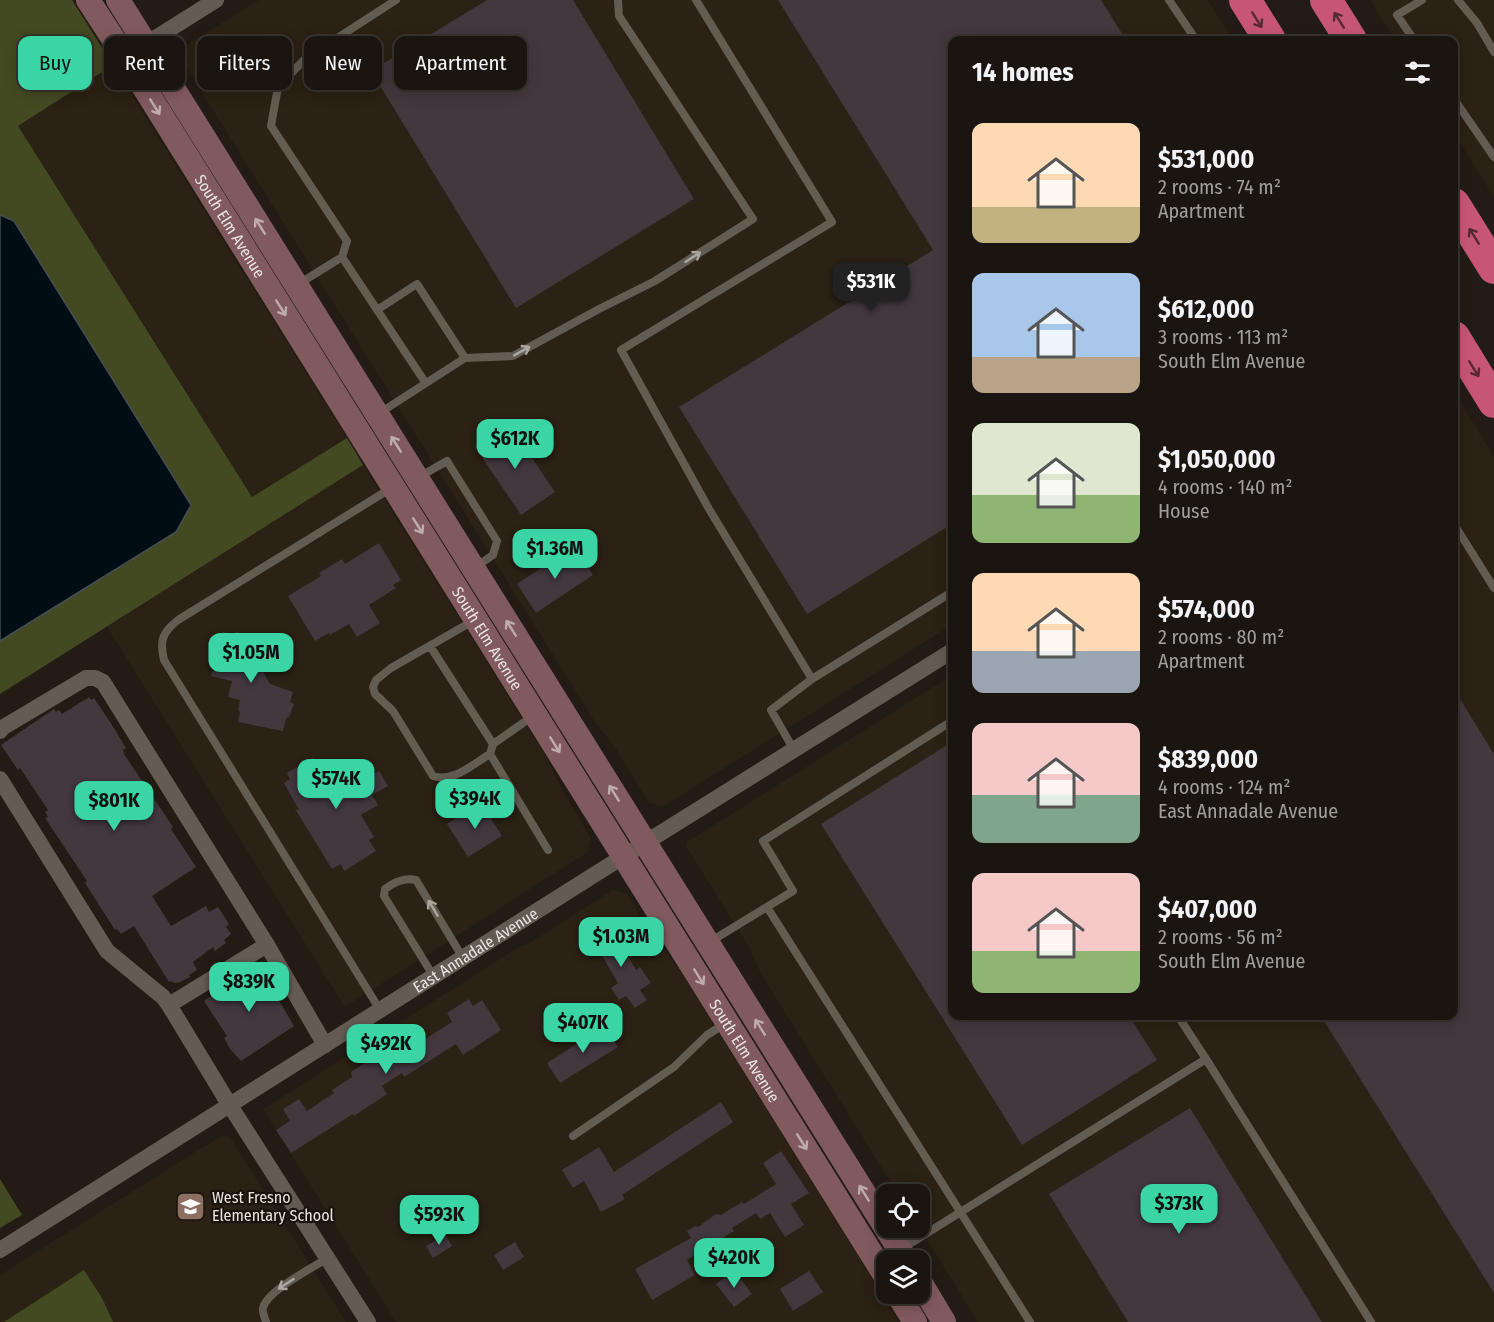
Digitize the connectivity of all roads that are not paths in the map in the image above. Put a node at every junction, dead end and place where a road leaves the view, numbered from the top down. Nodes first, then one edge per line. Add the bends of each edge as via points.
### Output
1 (88, 0) edge
2 (118, 0) edge
3 (216, 0) edge
4 (396, 0) edge
5 (618, 0) edge
6 (696, 0) edge
7 (1169, 0) edge
8 (1245, 0) edge
9 (1326, 0) edge
10 (1422, 0) edge
11 (1458, 0) edge
12 (111, 36) edge
13 (141, 36) edge
14 (159, 36) edge
15 (1193, 36) edge
16 (1268, 36) edge
17 (1348, 36) edge
18 (1411, 36) edge
19 (1494, 52) edge
20 (145, 90) edge
21 (175, 90) edge
22 (1458, 105) edge
23 (1494, 157) edge
24 (1458, 210) edge
25 (342, 257) junction
26 (1494, 268) edge
27 (297, 285) junction
28 (377, 310) junction
29 (1458, 343) edge
30 (465, 358) junction
31 (425, 382) junction
32 (1494, 402) edge
33 (377, 414) junction
34 (418, 478) junction
35 (393, 487) junction
36 (1458, 530) edge
37 (474, 568) junction
38 (1494, 588) edge
39 (948, 594) edge
40 (476, 619) junction
41 (430, 646) junction
42 (948, 655) edge
43 (812, 679) junction
44 (536, 715) junction
45 (948, 724) edge
46 (0, 731) edge
47 (493, 744) junction
48 (794, 750) junction
49 (490, 754) junction
50 (0, 778) edge
51 (645, 842) junction
52 (548, 850) dead end
53 (624, 856) junction
54 (767, 907) junction
55 (708, 943) junction
56 (267, 945) junction
57 (463, 958) junction
58 (434, 977) junction
59 (169, 1005) junction
60 (380, 1010) junction
61 (1181, 1020) edge
62 (727, 1023) junction
63 (325, 1045) junction
64 (1206, 1059) junction
65 (229, 1104) junction
66 (573, 1136) dead end
67 (961, 1212) junction
68 (0, 1250) edge
69 (900, 1250) edge
70 (910, 1250) edge
71 (327, 1258) junction
72 (876, 1261) edge
73 (930, 1299) edge
74 (904, 1304) edge
75 (266, 1322) edge
76 (368, 1322) edge
77 (915, 1322) edge
78 (944, 1322) edge
79 (1030, 1322) edge
80 (1371, 1322) edge

1 - 12 main road, South Elm Avenue
2 - 13 main road, South Elm Avenue
3 - 14 street
4 - 25 lane via 304,59 278,87 271,126 347,240
30 -> 5 lane via 513,356 655,281 753,219 619,15
6 - 43 lane via 832,222 621,350 709,509
7 - 15 lane
8 -> 16 highway
17 -> 9 highway
10 - 18 lane via 1397,15
11 - 19 lane
20 -> 35 main road, South Elm Avenue
27 -> 21 main road, South Elm Avenue
22 - 23 lane
26 -> 24 highway
25 - 27 lane
25 - 28 lane
27 - 33 main road, South Elm Avenue
28 - 30 lane via 417,284
28 - 31 lane
29 -> 32 highway
30 - 31 lane
31 - 33 lane
34 -> 33 main road, South Elm Avenue
34 - 37 main road, South Elm Avenue
34 - 37 lane via 447,461 497,541 494,555
35 -> 40 main road, South Elm Avenue
35 - 60 lane via 178,620 162,639 164,660
36 - 38 lane
51 -> 37 main road, South Elm Avenue
39 - 43 lane
40 - 41 lane
40 - 44 main road, South Elm Avenue
41 - 47 lane
41 - 49 lane via 376,680 375,694 393,711 433,776 440,779 455,775
42 - 48 street, East Annadale Avenue
43 - 48 lane via 771,710
44 - 47 lane
44 -> 53 main road, South Elm Avenue
45 - 54 lane via 763,841 793,891
46 - 56 street via 86,678 103,682
47 - 49 lane
48 - 51 street, East Annadale Avenue
49 - 52 lane
50 - 59 street via 101,942
51 - 53 street, East Annadale Avenue
51 - 55 main road, South Elm Avenue
53 - 57 street, East Annadale Avenue
53 -> 62 main road, South Elm Avenue
54 - 55 lane
54 - 67 lane
69 -> 55 main road, South Elm Avenue
56 - 59 street
56 - 63 street
57 - 58 street, East Annadale Avenue
57 -> 58 lane via 416,880 395,882 385,889 384,896
58 - 60 street, East Annadale Avenue
59 - 65 street
60 - 63 street, East Annadale Avenue
61 - 64 lane
62 - 66 lane via 707,1035 674,1067
62 -> 72 main road, South Elm Avenue
63 - 65 street, East Annadale Avenue
64 - 67 lane
64 - 80 lane
65 - 68 street, East Annadale Avenue
65 - 71 street
67 - 70 lane
67 - 79 lane
71 -> 75 lane via 267,1299 262,1309
71 - 76 street
73 - 78 main road
74 - 77 main road

